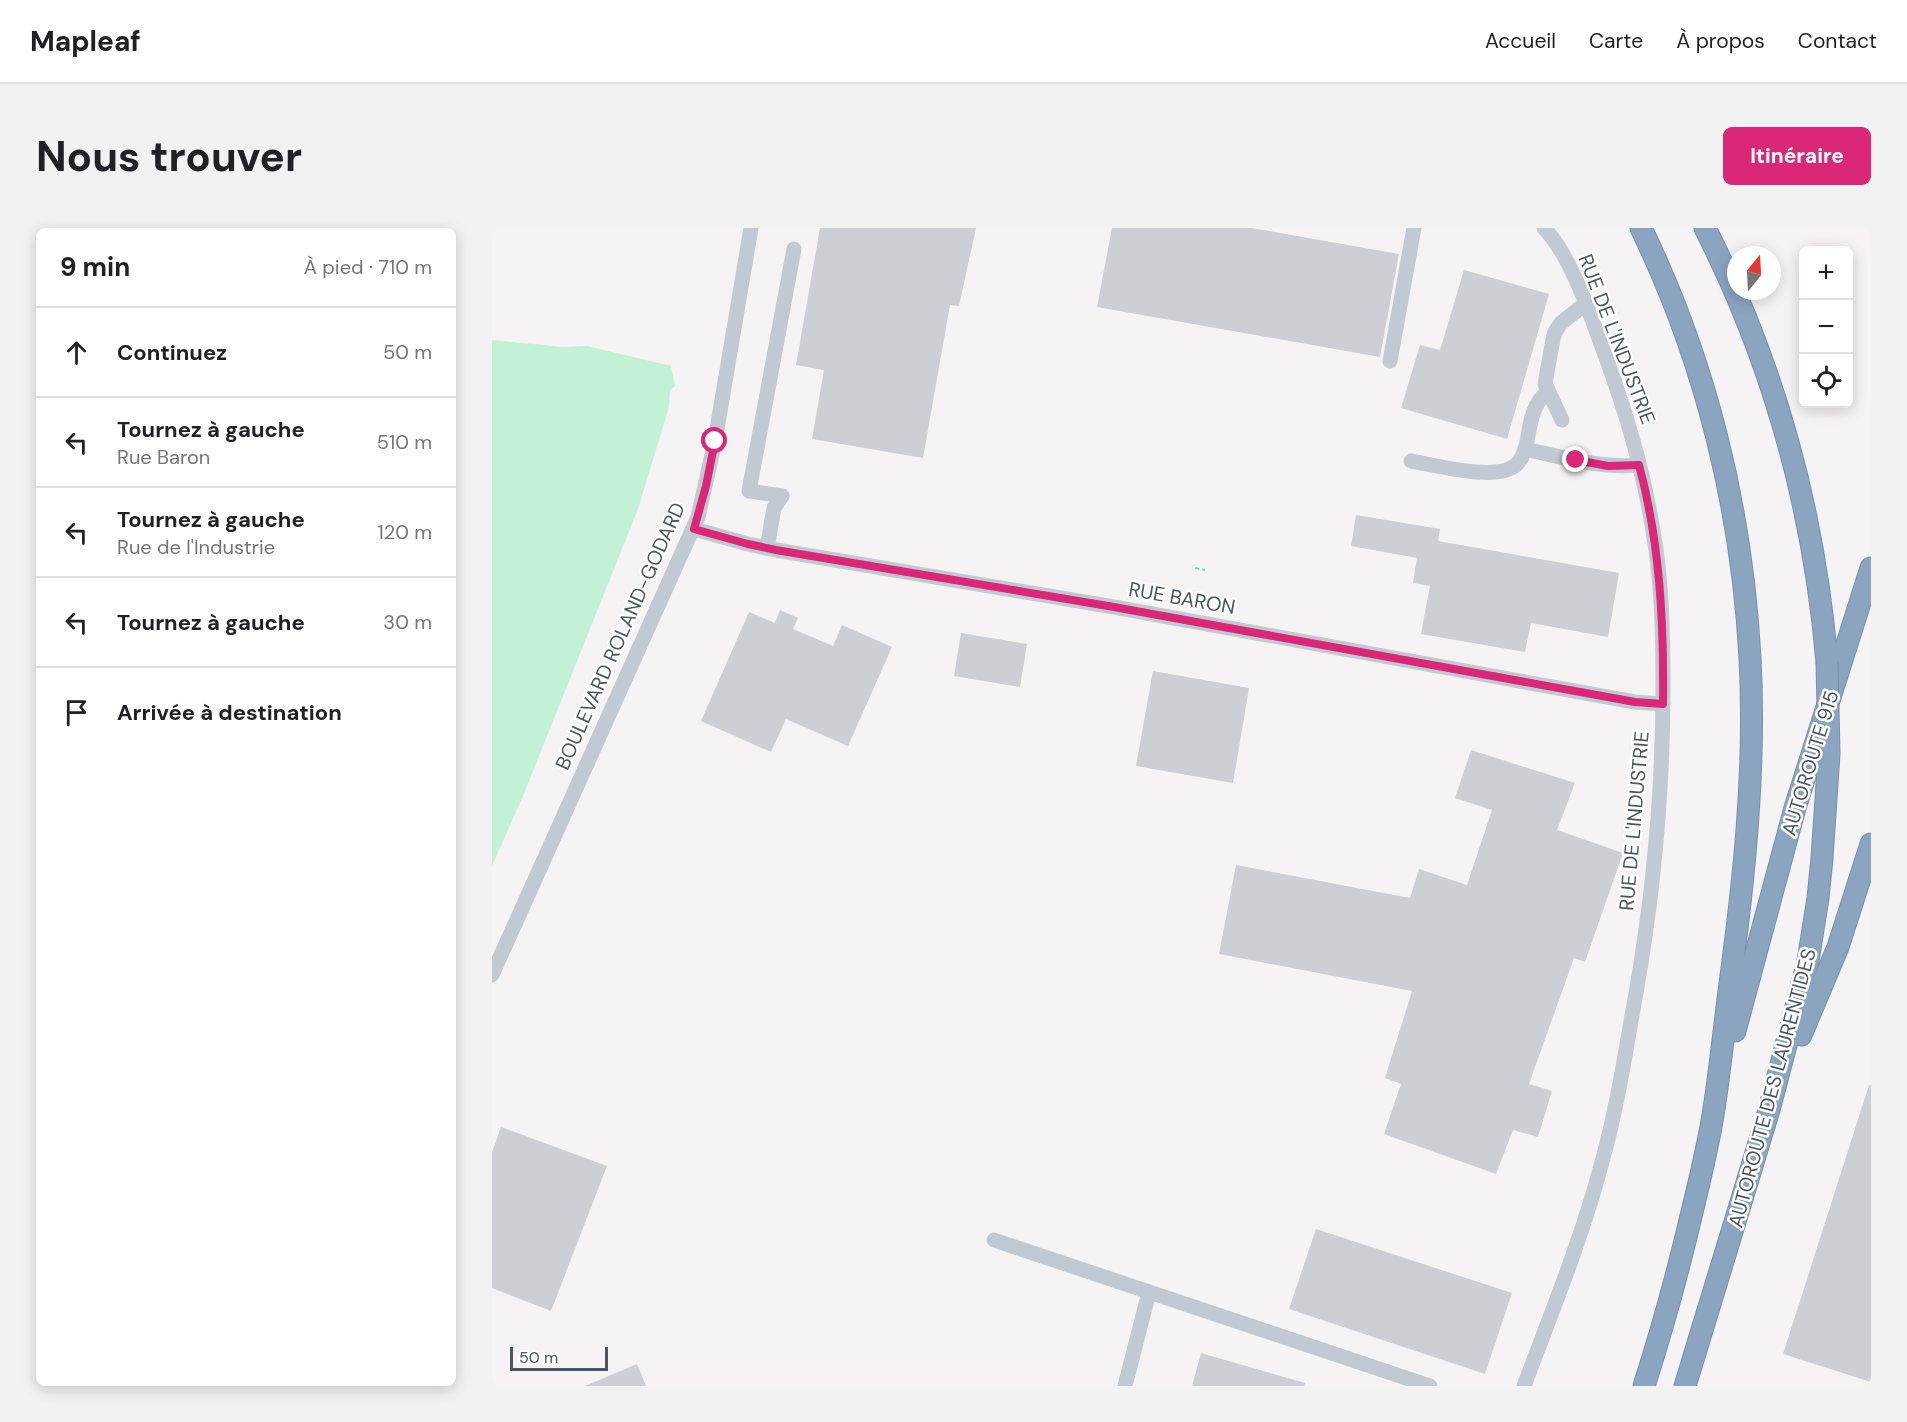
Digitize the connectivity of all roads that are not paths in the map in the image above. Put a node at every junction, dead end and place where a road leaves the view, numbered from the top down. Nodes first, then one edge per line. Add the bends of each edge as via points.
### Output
1 (751, 228) edge
2 (1414, 228) edge
3 (1544, 228) edge
4 (1641, 228) edge
5 (1705, 228) edge
6 (794, 249) dead end
7 (1585, 304) junction
8 (1390, 361) dead end
9 (1548, 391) junction
10 (1562, 420) dead end
11 (1525, 449) junction
12 (1411, 461) dead end
13 (1639, 465) junction
14 (694, 529) junction
15 (771, 549) junction
16 (1871, 568) edge
17 (1663, 704) junction
18 (1871, 844) edge
19 (492, 975) edge
20 (1714, 1110) junction
21 (1769, 1110) junction
22 (993, 1240) dead end
23 (1149, 1292) junction
24 (1125, 1386) edge
25 (1430, 1386) edge
26 (1524, 1386) edge
27 (1644, 1386) edge
28 (1685, 1386) edge

1 - 14 street, BOULEVARD ROLAND-GODARD via 710,467
2 - 8 street
3 - 7 street, RUE DE L'INDUSTRIE via 1565,258
4 - 20 highway via 1675,307 1710,412 1742,567 1750,657 1748,806 1740,910
5 - 21 highway, AUTOROUTE DES LAURENTIDES, bridge via 1755,339 1787,435 1813,549 1827,662 1829,754 1818,898 1794,1019
6 - 15 street via 749,491 782,496
7 - 9 street via 1555,332 1545,384
7 - 13 street, RUE DE L'INDUSTRIE
9 - 10 street
9 - 11 street via 1536,405
11 - 12 street via 1514,466 1484,473
11 - 13 street via 1608,466
13 - 17 street, RUE DE L'INDUSTRIE via 1658,568
14 - 15 street, RUE BARON
14 - 19 street, BOULEVARD ROLAND-GODARD
15 - 17 street, RUE BARON
16 - 20 highway, AUTOROUTE 915 via 1795,808
17 - 26 street, RUE DE L'INDUSTRIE via 1657,843 1616,1110 1587,1211
18 - 21 highway via 1838,947
20 - 27 highway via 1682,1258
21 - 28 highway, AUTOROUTE DES LAURENTIDES
22 - 23 street
23 - 24 street
23 - 25 street

